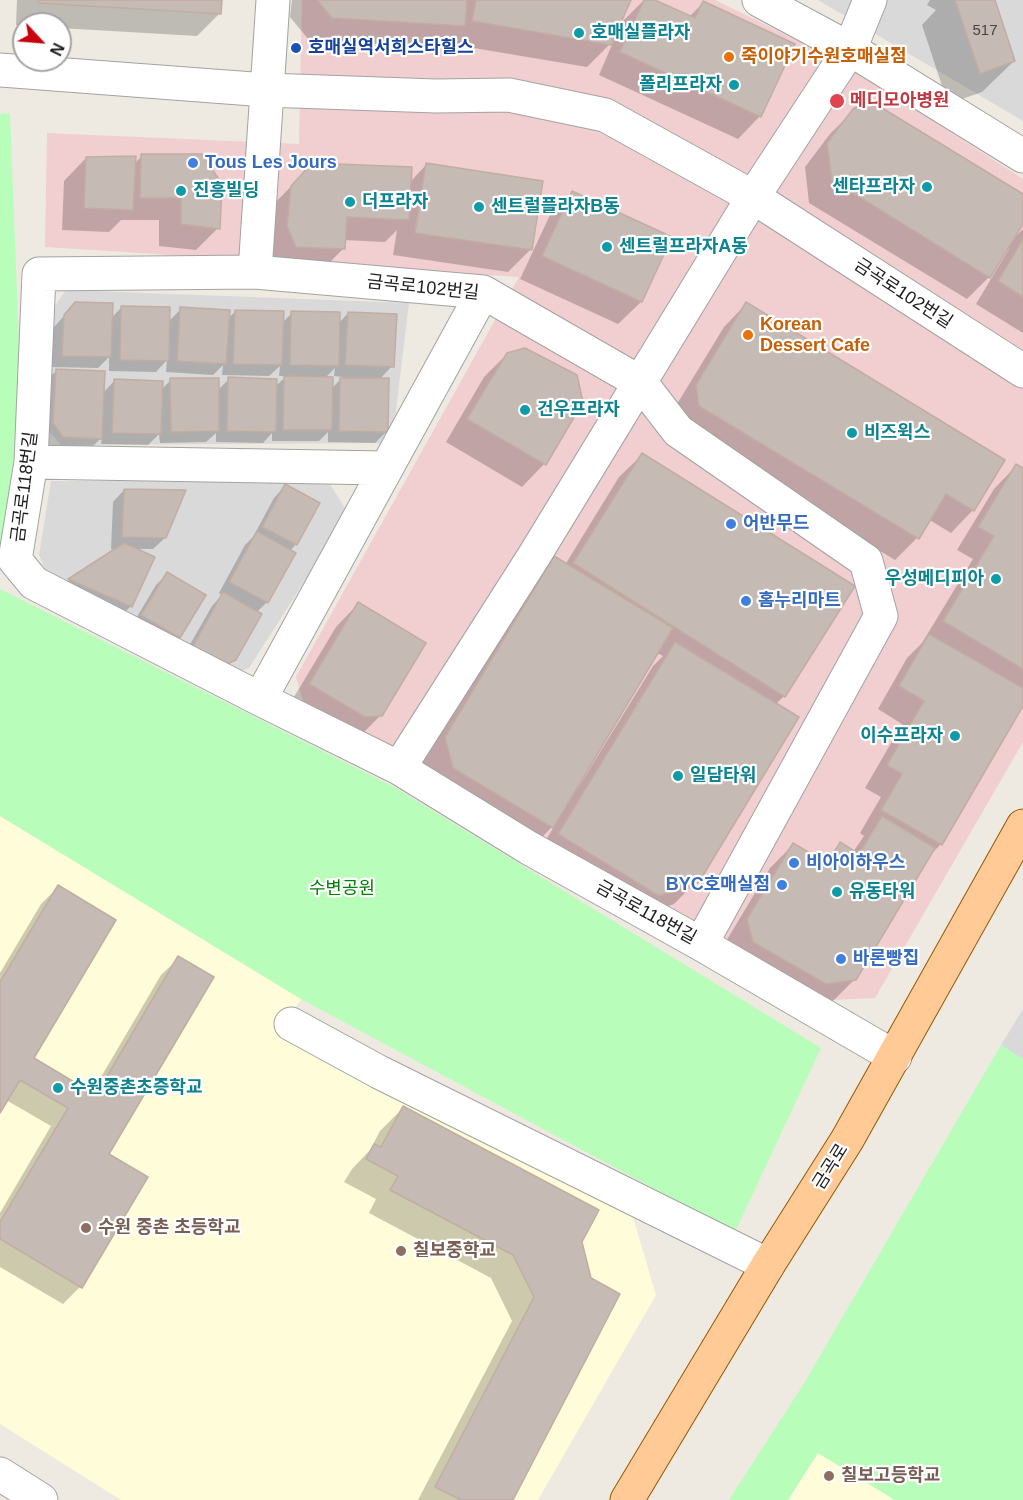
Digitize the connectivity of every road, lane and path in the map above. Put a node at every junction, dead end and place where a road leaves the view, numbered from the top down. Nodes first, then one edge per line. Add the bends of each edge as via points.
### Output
1 (273, 0) edge
2 (759, 0) edge
3 (870, 0) edge
4 (850, 49) junction
5 (0, 69) edge
6 (266, 90) junction
7 (1023, 156) edge
8 (753, 197) junction
9 (255, 272) junction
10 (39, 274) joint
11 (483, 292) junction
12 (1023, 371) edge
13 (641, 383) junction
14 (31, 462) junction
15 (385, 468) junction
16 (260, 699) junction
17 (399, 768) junction
18 (1023, 826) edge
19 (701, 944) junction
20 (291, 1024) dead end
21 (895, 1057) junction
22 (768, 1265) junction
23 (0, 1474) edge
24 (41, 1500) edge
25 (627, 1500) edge

1 - 6 street
2 - 4 street
3 - 4 street
4 - 7 street
4 - 8 street
5 - 6 street, 금곡로102번길
6 - 8 street, 금곡로102번길 via 509,95 604,115
6 - 9 street
8 - 12 street, 금곡로102번길
8 - 13 street
9 - 10 street, 금곡로102번길
9 - 11 street, 금곡로102번길
10 - 14 street, 금곡로118번길
11 - 13 street, 금곡로102번길
11 - 15 street
13 - 17 street
13 - 19 street via 678,431 866,561 881,616
14 - 15 street
14 - 16 street, 금곡로118번길 via 15,560 34,583
15 - 16 street
16 - 17 street, 금곡로118번길
17 - 19 street, 금곡로118번길 via 529,848
18 - 21 main road, 금곡로
19 - 21 street, 금곡로118번길
20 - 22 street via 379,1072
21 - 22 main road, 금곡로
22 - 25 main road, 금곡로
23 - 24 street

